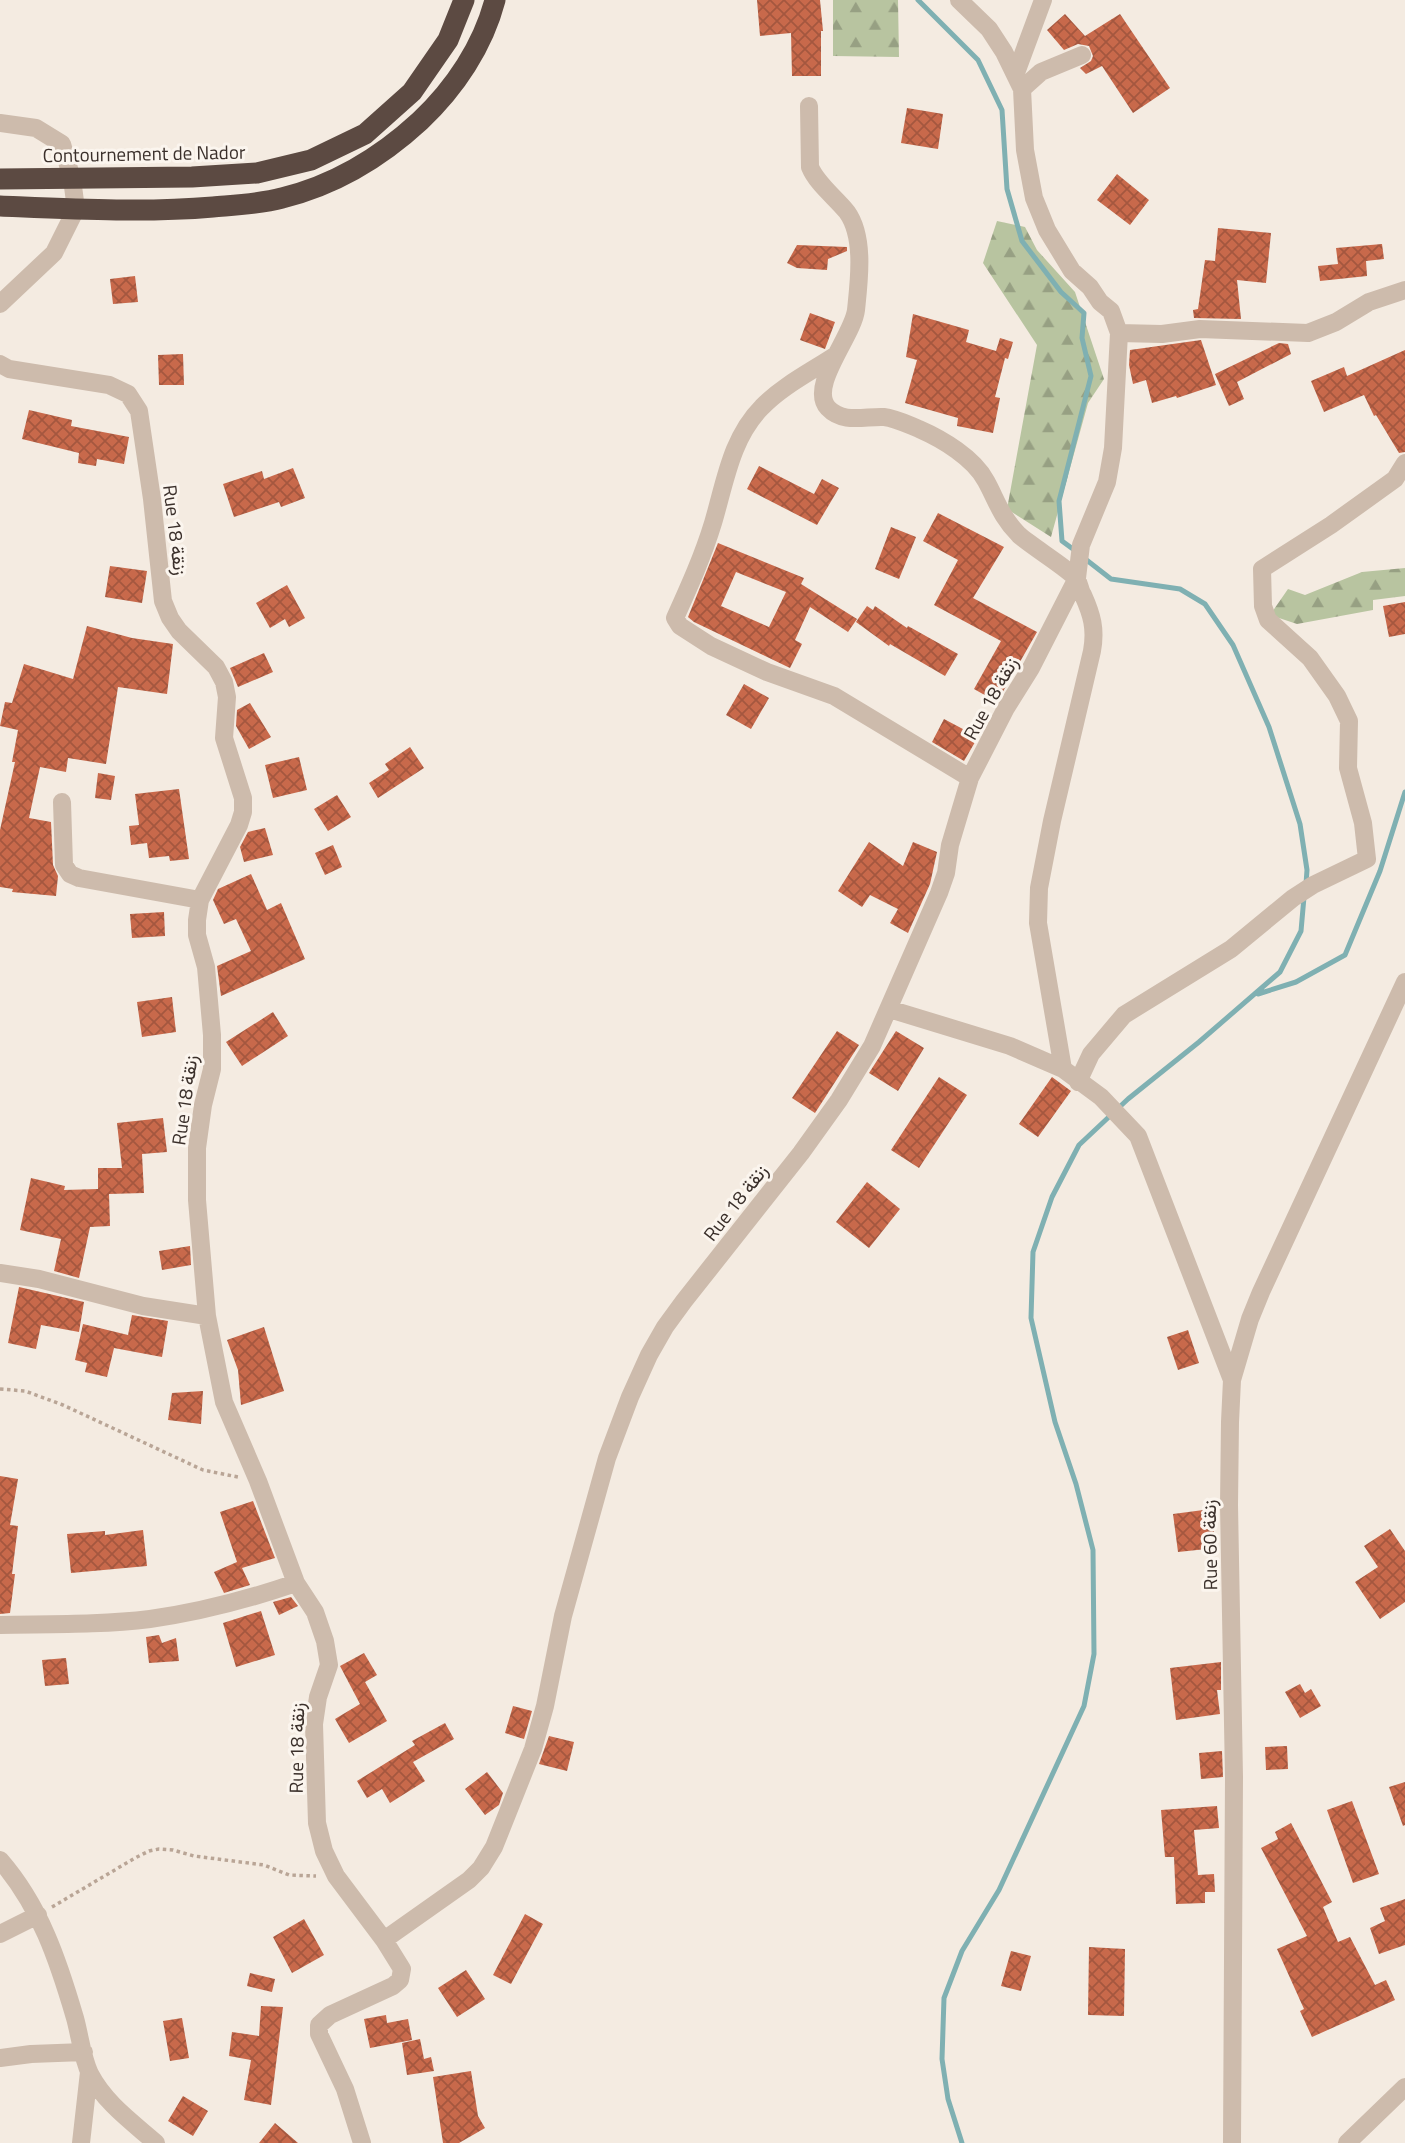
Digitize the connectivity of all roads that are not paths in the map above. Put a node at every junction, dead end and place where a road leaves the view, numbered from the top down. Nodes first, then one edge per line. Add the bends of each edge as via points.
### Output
1 (464, 0) edge
2 (495, 0) edge
3 (959, 0) edge
4 (1043, 0) edge
5 (1082, 55) dead end
6 (1019, 81) junction
7 (809, 106) dead end
8 (0, 122) edge
9 (0, 179) edge
10 (72, 179) junction
11 (0, 206) edge
12 (76, 209) junction
13 (1405, 290) edge
14 (0, 304) edge
15 (1119, 333) junction
16 (839, 353) junction
17 (0, 364) edge
18 (1405, 463) edge
19 (1077, 573) junction
20 (970, 778) junction
21 (62, 802) dead end
22 (200, 900) junction
23 (1405, 982) edge
24 (889, 1009) junction
25 (1063, 1069) junction
26 (1079, 1082) junction
27 (0, 1273) edge
28 (207, 1316) junction
29 (1232, 1380) junction
30 (296, 1583) junction
31 (0, 1625) edge
32 (0, 1860) edge
33 (38, 1915) junction
34 (0, 1934) edge
35 (384, 1940) junction
36 (84, 2052) junction
37 (0, 2058) edge
38 (89, 2072) junction
39 (1405, 2087) edge
40 (357, 2141) edge
41 (81, 2143) edge
42 (156, 2143) edge
43 (1232, 2143) edge
44 (1347, 2143) edge

1 - 10 highway, Contournement de Nador via 448,40 412,92 365,134 311,160 257,173
2 - 12 highway via 468,64 431,110 386,149 336,179 280,199 245,205
3 - 6 street via 989,29
4 - 6 street
5 - 6 street
6 - 15 street via 1034,198 1060,253 1111,312
7 - 16 street via 810,167 854,223 858,245 855,314
8 - 10 street via 36,128 62,144
9 - 10 highway, Contournement de Nador
10 - 12 street
11 - 12 highway
12 - 14 street via 54,253
13 - 15 street via 1368,302 1308,333 1200,329
15 - 19 street via 1113,448 1107,482 1081,545
16 - 19 street via 822,394 828,408 841,418 886,417 920,429 954,450 985,479 1005,520 1035,549
16 - 20 street via 763,406 744,429 676,618 711,646 834,696
17 - 22 street, Rue 18 زنقة via 109,385 128,394 139,411 163,601 179,631 224,681 224,738 243,799 239,825
18 - 26 street via 1395,479 1262,569 1268,620 1310,658 1338,696 1349,721 1348,768 1367,859 1303,892 1231,949 1124,1015 1091,1054
19 - 20 street, Rue 18 زنقة
19 - 25 street via 1095,632 1039,887 1038,923
20 - 24 street, Rue 18 زنقة via 946,873
21 - 22 street via 64,864 70,874
22 - 28 street, Rue 18 زنقة via 197,935 206,967 212,1035 212,1069 197,1148
23 - 29 street, Rue 60 زنقة via 1261,1292
24 - 25 street via 1010,1046
24 - 35 street, Rue 18 زنقة via 839,1100 684,1301 649,1355 607,1458 563,1616 533,1749 494,1847 469,1880
25 - 26 street
26 - 29 street via 1101,1097 1138,1136
27 - 28 street
28 - 30 street, Rue 18 زنقة via 224,1402
29 - 43 street, Rue 60 زنقة
30 - 31 street via 150,1619
30 - 35 street, Rue 18 زنقة via 315,1612 329,1665 314,1724 317,1823 336,1876
32 - 33 street
33 - 34 street
33 - 36 street via 57,1959
35 - 40 street, Rue 18 زنقة via 402,1969 400,1980 319,2025 345,2089
36 - 37 street
36 - 38 street
38 - 41 street
38 - 42 street via 111,2105
39 - 44 street

